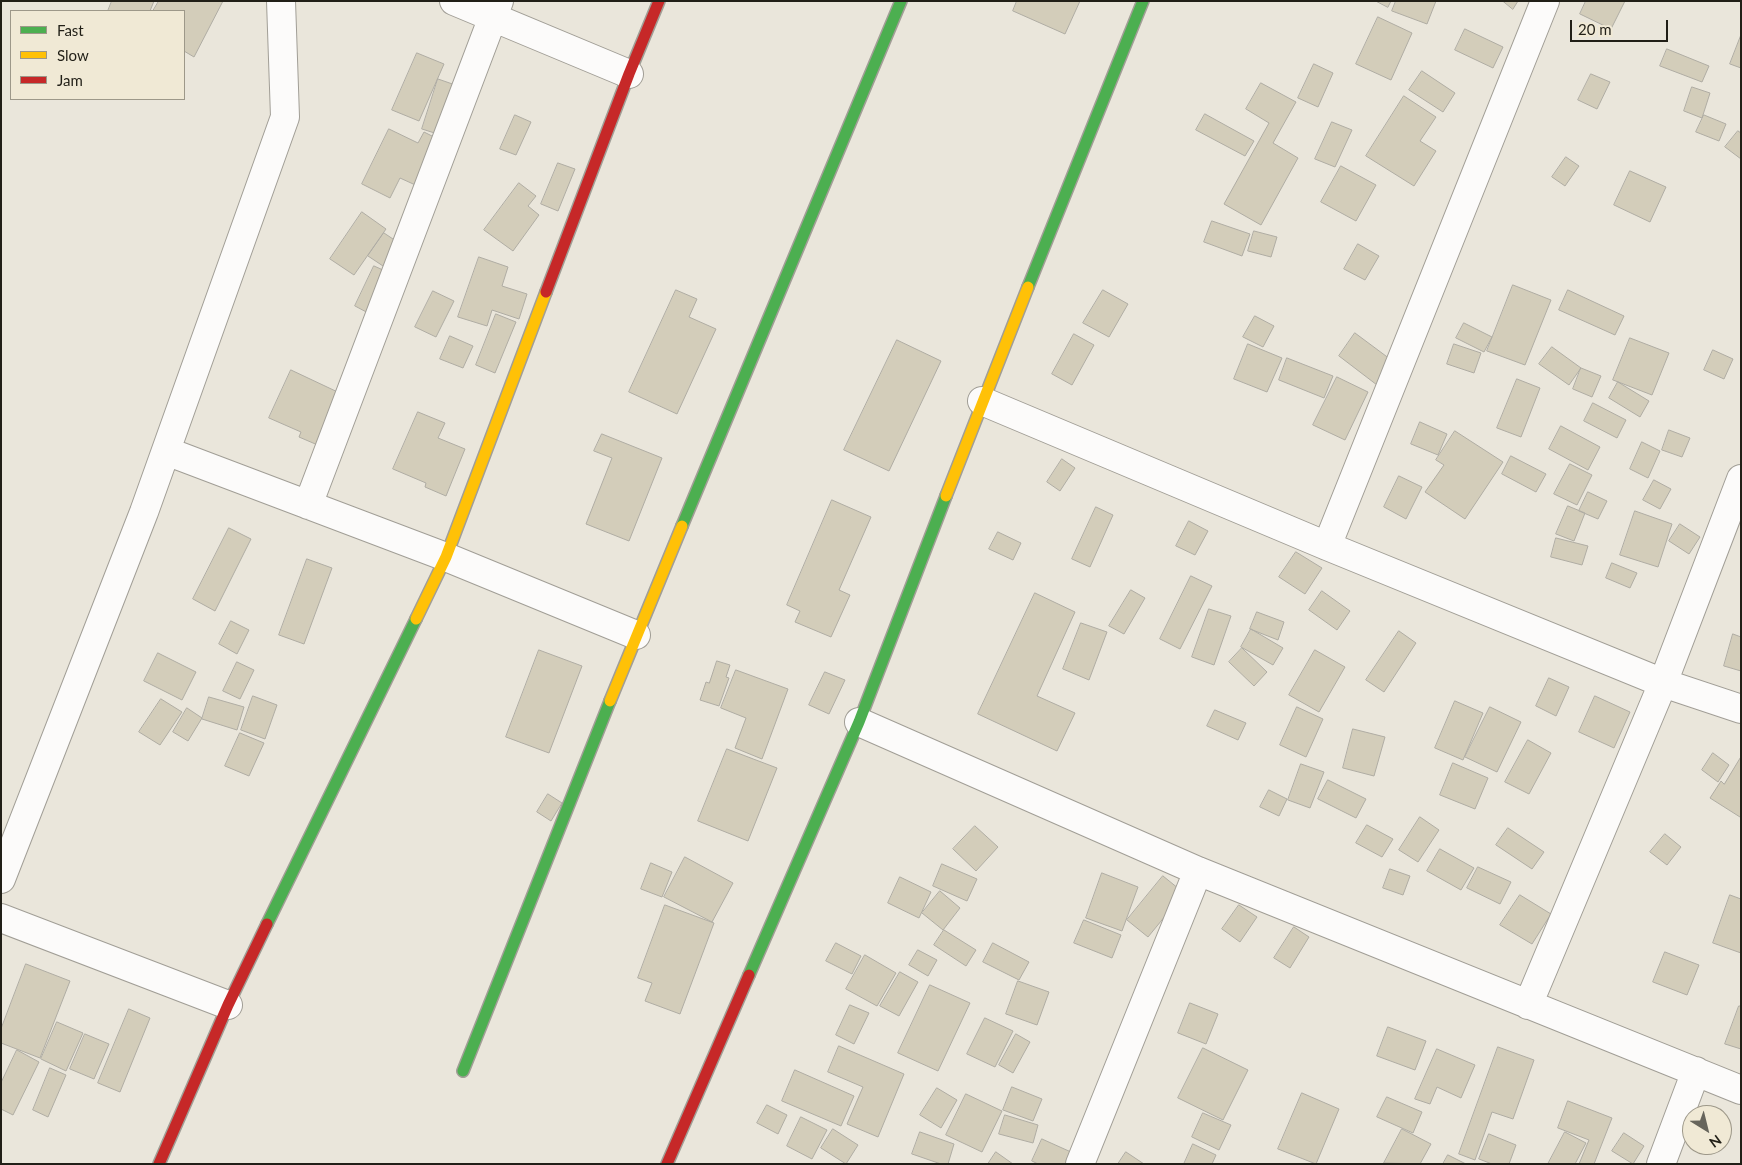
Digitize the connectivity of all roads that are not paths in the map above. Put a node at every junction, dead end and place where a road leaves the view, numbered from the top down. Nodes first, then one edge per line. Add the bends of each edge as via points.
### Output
1 (281, 1) edge
2 (454, 1) edge
3 (659, 1) edge
4 (901, 1) edge
5 (1143, 1) edge
6 (1545, 1) edge
7 (495, 9) edge
8 (629, 74) junction
9 (982, 400) junction
10 (166, 451) junction
11 (1741, 479) edge
12 (308, 505) junction
13 (1327, 546) junction
14 (446, 557) junction
15 (636, 634) junction
16 (1662, 683) junction
17 (1741, 709) edge
18 (859, 722) junction
19 (1198, 871) junction
20 (1, 879) edge
21 (1, 918) edge
22 (228, 1005) junction
23 (1528, 1005) junction
24 (463, 1071) dead end
25 (1696, 1071) junction
26 (1741, 1090) edge
27 (159, 1164) edge
28 (667, 1164) edge
29 (1080, 1164) edge
30 (1661, 1164) edge

1 - 10 street via 284,117
2 - 7 street
3 - 8 street
4 - 15 street
5 - 9 street
6 - 13 street
7 - 8 street
7 - 12 street
8 - 14 street
9 - 13 street
9 - 18 street
10 - 12 street
10 - 20 street
11 - 16 street
12 - 14 street
13 - 16 street
14 - 15 street
14 - 22 street
15 - 24 street
16 - 17 street
16 - 23 street
18 - 19 street
18 - 28 street
19 - 23 street
19 - 29 street
21 - 22 street
22 - 27 street
23 - 25 street
25 - 26 street
25 - 30 street

